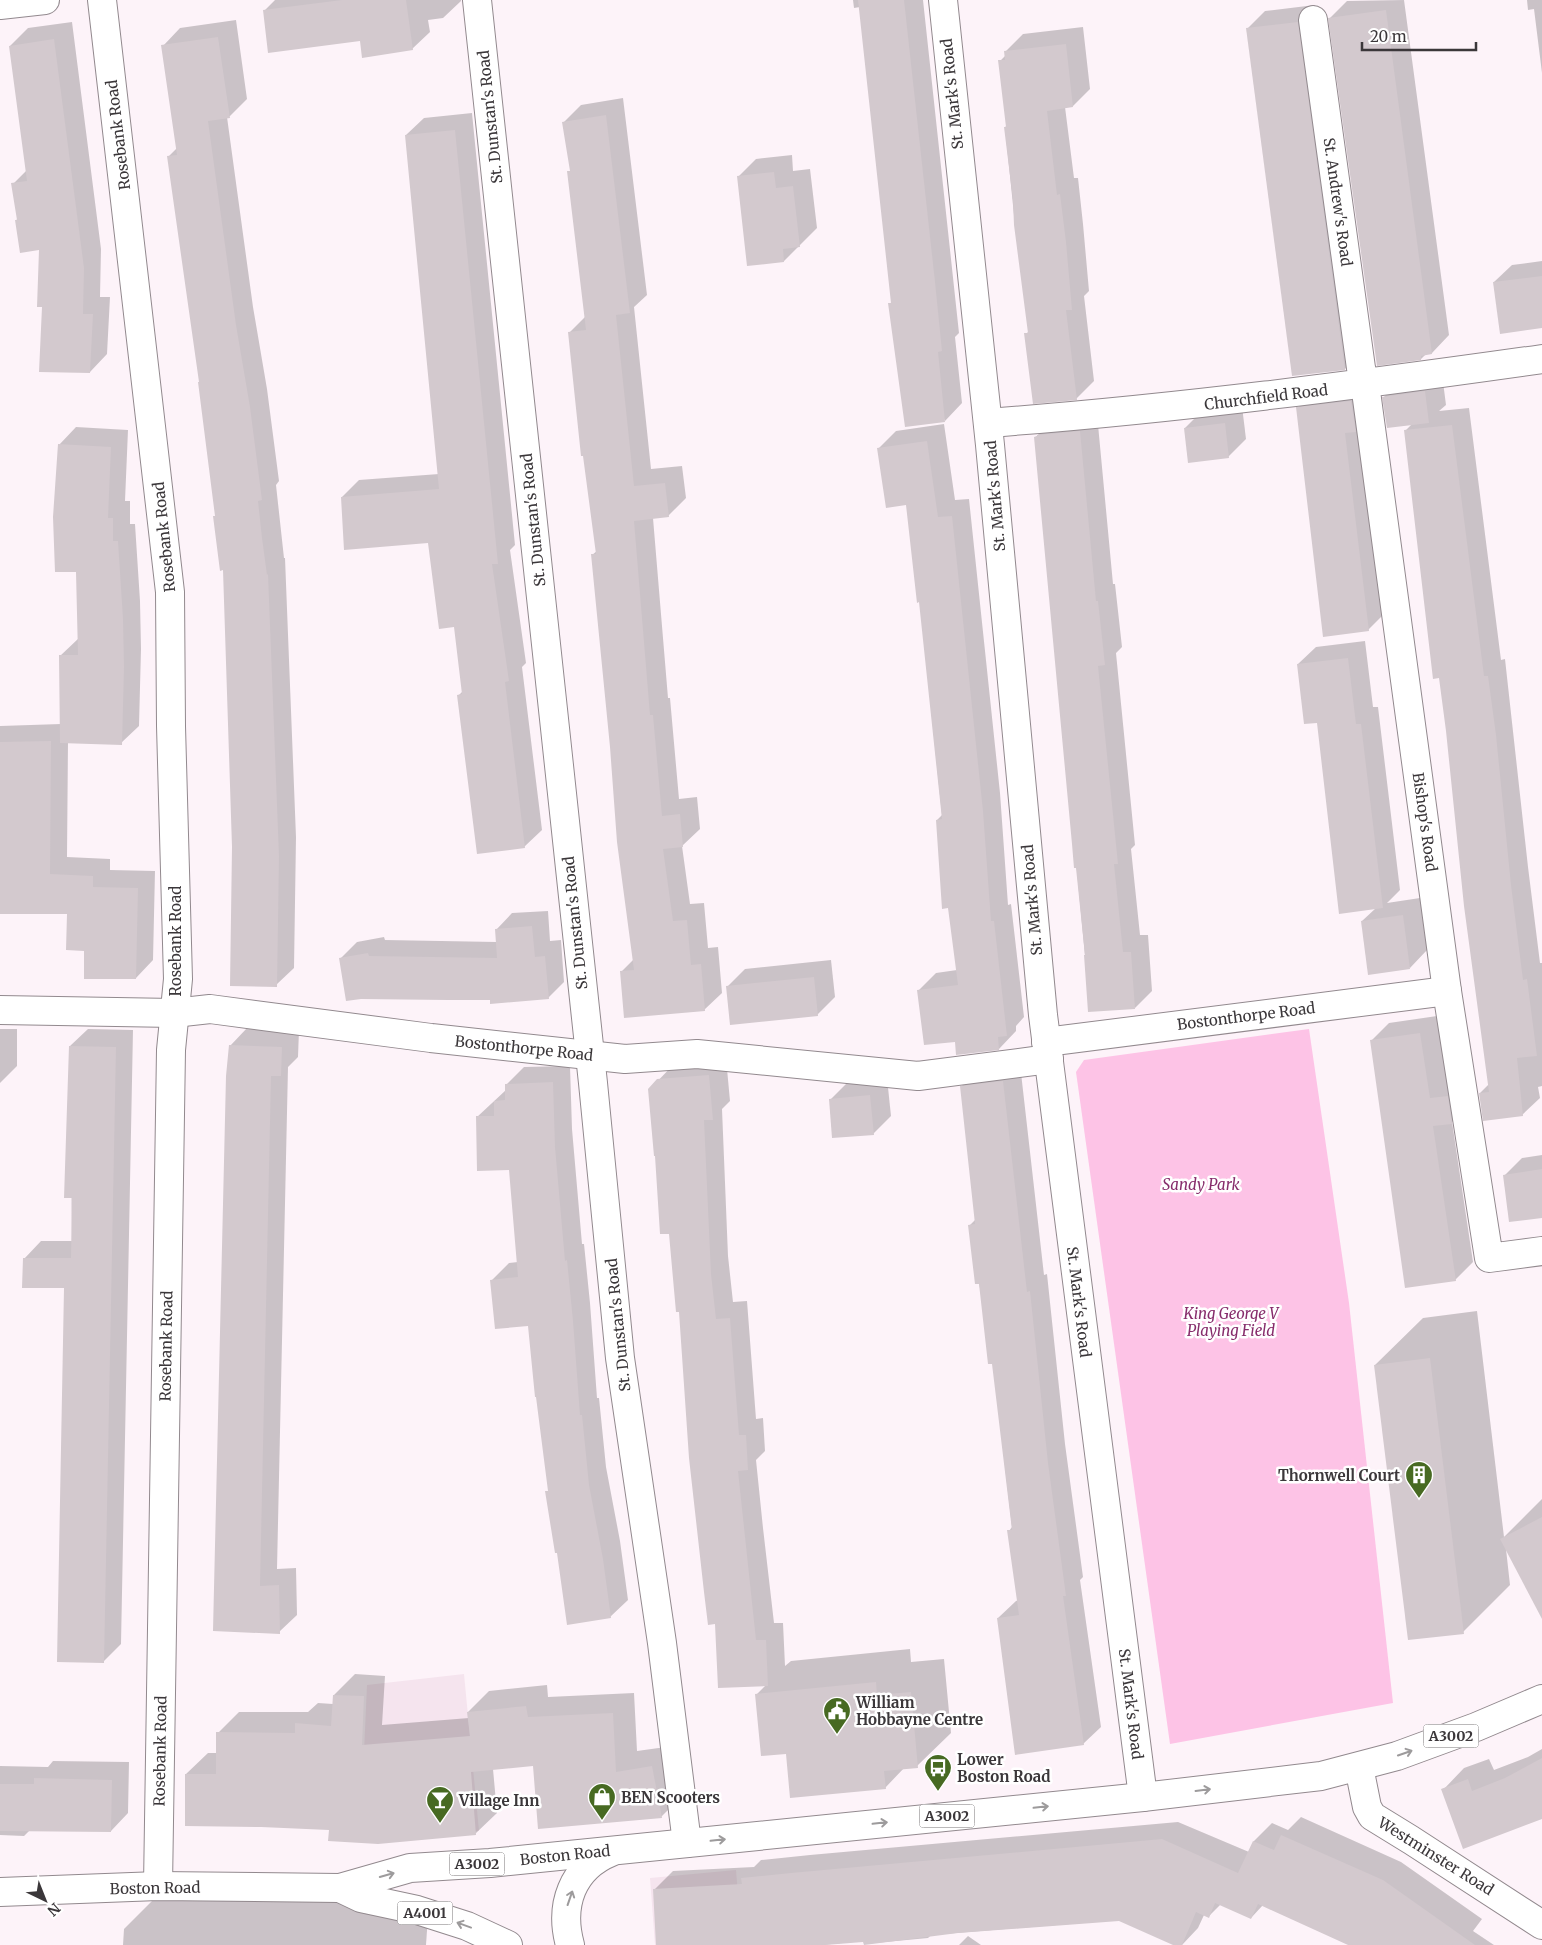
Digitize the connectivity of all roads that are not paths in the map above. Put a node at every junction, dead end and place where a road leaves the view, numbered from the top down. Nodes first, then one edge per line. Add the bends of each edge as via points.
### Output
1 (45, 0) edge
2 (102, 0) edge
3 (477, 0) edge
4 (943, 0) edge
5 (0, 5) edge
6 (1313, 20) dead end
7 (1542, 359) edge
8 (1365, 384) junction
9 (988, 423) junction
10 (1447, 990) junction
11 (0, 1010) edge
12 (174, 1013) junction
13 (1047, 1050) junction
14 (590, 1055) junction
15 (1542, 1251) edge
16 (1542, 1699) edge
17 (1358, 1767) junction
18 (1143, 1797) junction
19 (687, 1843) junction
20 (617, 1849) junction
21 (158, 1886) junction
22 (340, 1888) junction
23 (0, 1892) edge
24 (1542, 1925) edge
25 (508, 1945) edge
26 (570, 1945) edge

1 - 5 street
2 - 12 street, Rosebank Road via 170,592 170,726 178,979
3 - 14 street, St. Dunstan's Road
4 - 9 street, St. Mark's Road
6 - 8 street, St. Andrew's Road
7 - 8 street, Churchfield Road
8 - 9 street, Churchfield Road via 1199,405
8 - 10 street, Bishop's Road
9 - 13 street, St. Mark's Road
10 - 13 street, Bostonthorpe Road
10 - 15 street, Bishop's Road via 1489,1258
11 - 12 street, Bostonthorpe Road
12 - 14 street, Bostonthorpe Road via 210,1009
12 - 21 street, Rosebank Road
13 - 14 street, Bostonthorpe Road via 918,1076 697,1054 625,1058
13 - 18 street, St. Mark's Road
14 - 19 street, St. Dunstan's Road via 620,1358 662,1643
17 -> 16 street, A3002 via 1436,1742
18 -> 17 street, A3002 via 1321,1776
17 - 24 street, Westminster Road via 1372,1816
19 -> 18 street, A3002
19 - 20 street, A3002
22 -> 20 street, Boston Road / A3002 via 410,1868
26 -> 20 street, Boston Road via 565,1917 580,1873
21 - 22 street, Boston Road / A3002
21 - 23 street, Boston Road / A3002
25 -> 22 street, Boston Road / A4001 via 467,1926 417,1910 361,1898

